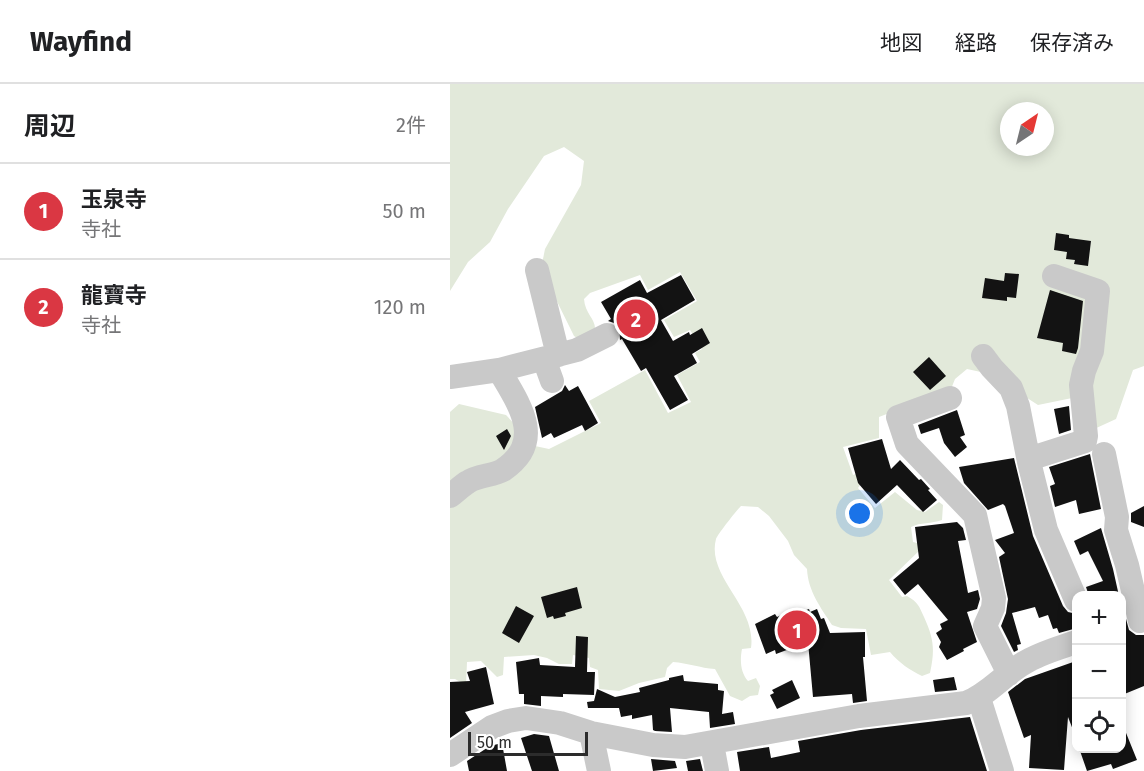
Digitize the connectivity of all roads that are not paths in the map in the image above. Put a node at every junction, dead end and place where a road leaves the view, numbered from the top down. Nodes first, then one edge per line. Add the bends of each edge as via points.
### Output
1 (537, 270) dead end
2 (1054, 276) dead end
3 (607, 334) dead end
4 (983, 356) dead end
5 (551, 365) junction
6 (499, 370) junction
7 (450, 377) edge
8 (950, 398) dead end
9 (1104, 454) dead end
10 (1029, 462) junction
11 (450, 496) edge
12 (1073, 591) edge
13 (1135, 623) edge
14 (1072, 644) edge
15 (1009, 674) junction
16 (979, 698) junction
17 (591, 733) junction
18 (712, 744) junction
19 (450, 755) edge
20 (599, 771) edge
21 (717, 771) edge
22 (1002, 771) edge

1 - 5 street
2 - 10 street via 1098,291 1092,351 1071,374 1080,396 1085,441
3 - 5 street
4 - 10 street via 1011,388
5 - 6 street
6 - 7 street
6 - 11 street via 526,421 525,448 501,471 468,481
8 - 15 street via 898,417 907,444 975,515 994,598 985,626
9 - 13 street
10 - 12 street via 1046,530
14 - 15 street via 1032,658
15 - 16 street
16 - 18 street
16 - 22 street
17 - 18 street via 653,745
17 - 19 street via 526,718 508,721 476,736
17 - 20 street
18 - 21 street

